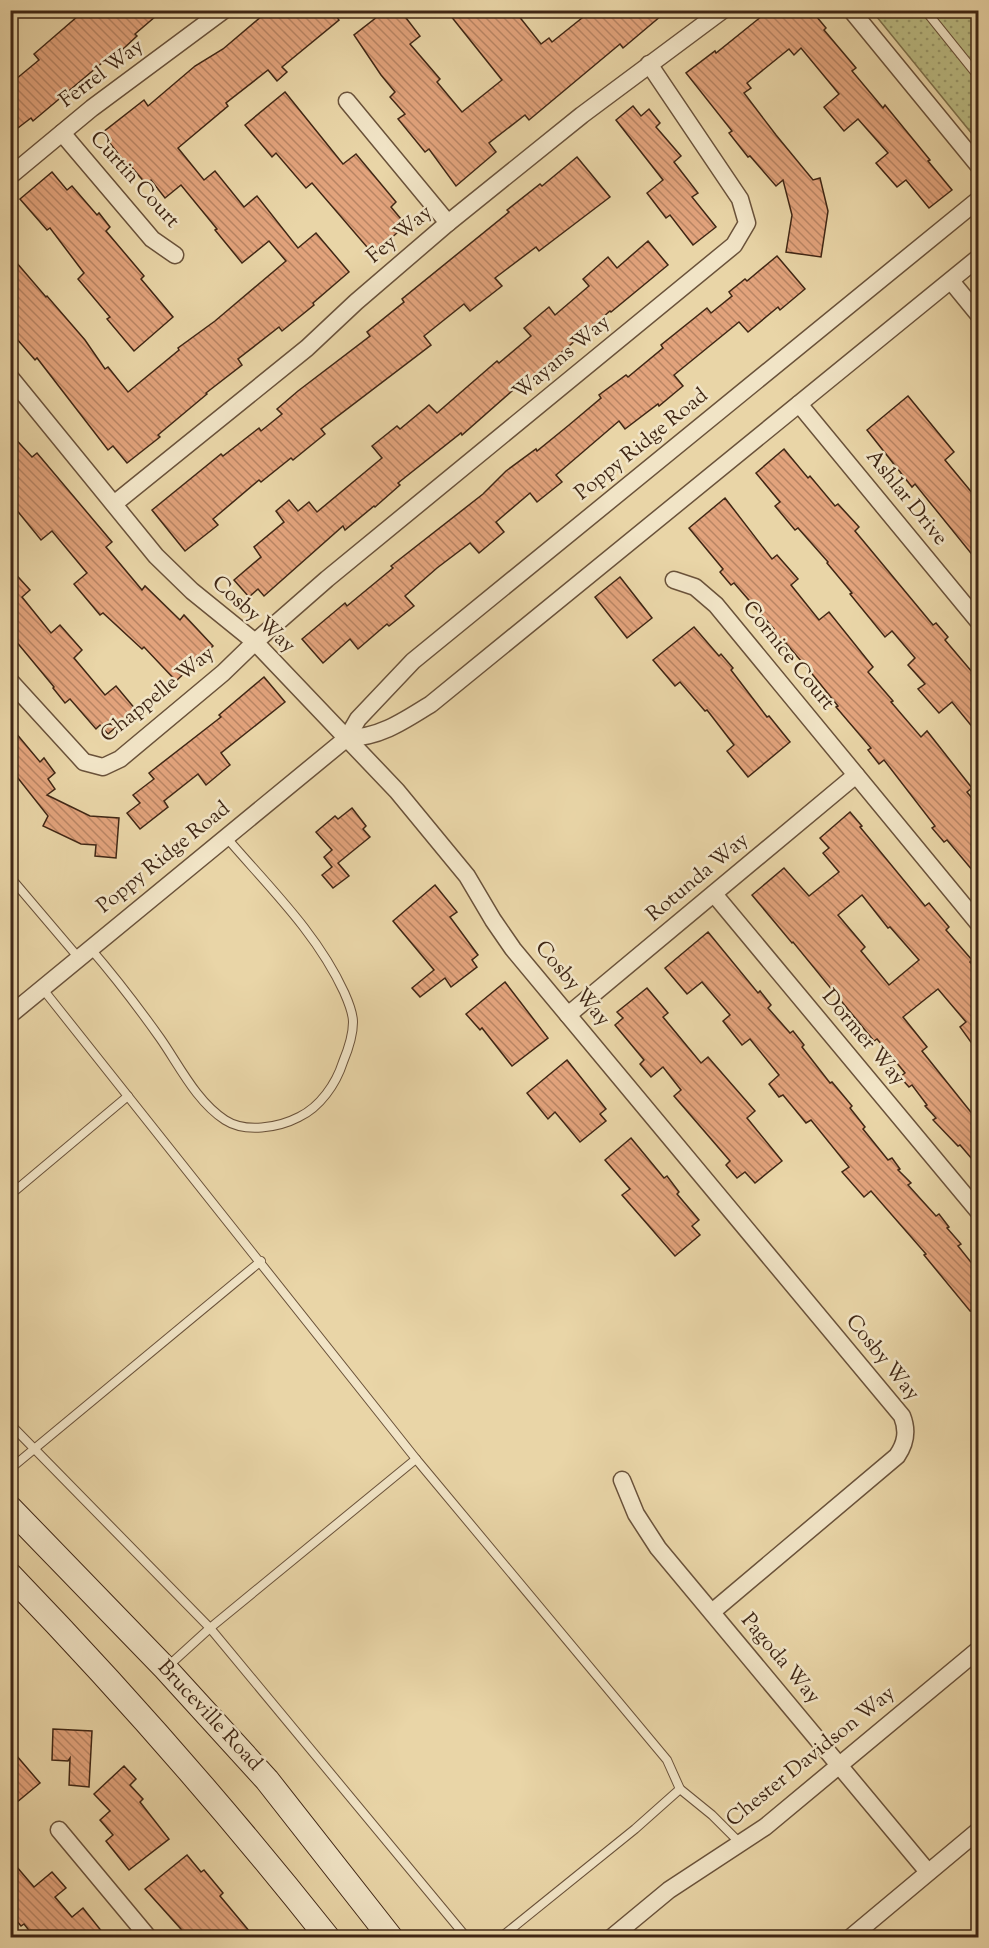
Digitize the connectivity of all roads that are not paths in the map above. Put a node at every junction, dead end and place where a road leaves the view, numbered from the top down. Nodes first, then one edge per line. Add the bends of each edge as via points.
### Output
1 (224, 10) edge
2 (723, 10) edge
3 (851, 10) edge
4 (925, 10) edge
5 (649, 64) junction
6 (978, 76) edge
7 (347, 101) dead end
8 (62, 133) junction
9 (978, 165) edge
10 (10, 176) edge
11 (978, 200) edge
12 (448, 223) junction
13 (176, 255) dead end
14 (978, 258) edge
15 (951, 281) junction
16 (978, 314) edge
17 (10, 377) edge
18 (799, 404) junction
19 (114, 504) junction
20 (674, 580) dead end
21 (978, 621) edge
22 (255, 642) junction
23 (10, 681) edge
24 (347, 738) junction
25 (856, 775) junction
26 (226, 837) junction
27 (10, 877) edge
28 (714, 894) junction
29 (978, 923) edge
30 (84, 952) junction
31 (42, 988) junction
32 (10, 1015) edge
33 (568, 1015) junction
34 (128, 1096) junction
35 (10, 1195) edge
36 (978, 1211) edge
37 (261, 1261) junction
38 (10, 1424) edge
39 (34, 1449) junction
40 (416, 1459) junction
41 (10, 1469) edge
42 (622, 1480) dead end
43 (10, 1508) edge
44 (10, 1575) edge
45 (712, 1612) junction
46 (210, 1628) junction
47 (978, 1650) edge
48 (165, 1668) junction
49 (840, 1766) junction
50 (680, 1789) junction
51 (59, 1830) dead end
52 (978, 1831) edge
53 (741, 1844) junction
54 (928, 1872) junction
55 (149, 1938) edge
56 (328, 1938) edge
57 (391, 1938) edge
58 (467, 1938) edge
59 (500, 1938) edge
60 (611, 1938) edge
61 (850, 1938) edge

1 - 8 street, Ferrel Way
2 - 5 street, Fey Way
3 - 9 street
4 - 6 lane
5 - 12 street, Fey Way
5 - 22 street, Wayans Way via 740,199 747,223 734,245
7 - 12 street
8 - 10 street, Ferrel Way
8 - 13 street, Curtin Court via 152,239
11 - 24 street, Poppy Ridge Road via 413,661 358,719
12 - 19 street, Fey Way via 307,348
14 - 15 street
15 - 16 street
15 - 18 street
17 - 19 street, Cosby Way
18 - 21 street, Ashlar Drive
18 - 24 street via 431,704 384,731
19 - 22 street, Cosby Way via 156,556
20 - 25 street, Cornice Court via 710,598
22 - 23 street, Chappelle Way via 120,759 103,767 84,762
22 - 24 street, Cosby Way
24 - 26 street, Poppy Ridge Road
24 - 33 street, Cosby Way via 457,862 504,938
25 - 28 street, Rotunda Way
25 - 29 street, Cornice Court
26 - 30 street, Poppy Ridge Road
26 - 30 lane via 313,939 332,965 350,1005 353,1022 349,1046 340,1071 313,1110 270,1126 245,1128 225,1120 186,1077 131,996
27 - 30 lane
28 - 33 street, Rotunda Way
28 - 36 street, Dormer Way
30 - 31 street, Poppy Ridge Road
31 - 32 street, Poppy Ridge Road
31 - 34 lane
33 - 45 street, Cosby Way via 897,1409 905,1425 905,1442 897,1456
34 - 35 lane
34 - 37 lane
37 - 39 lane
37 - 40 lane
38 - 39 lane
39 - 41 lane
39 - 46 lane
40 - 46 lane
40 - 50 lane via 667,1760
42 - 45 street, Pagoda Way via 646,1531
43 - 48 main road, Bruceville Road
44 - 56 main road via 249,1838
45 - 49 street, Pagoda Way
46 - 48 lane
46 - 58 lane
47 - 49 street, Chester Davidson Way
48 - 57 main road, Bruceville Road via 267,1780
49 - 53 street, Chester Davidson Way
49 - 54 street, Pagoda Way
50 - 53 lane
50 - 59 lane
51 - 55 street
52 - 54 street
53 - 60 street, Chester Davidson Way via 669,1890
54 - 61 street

